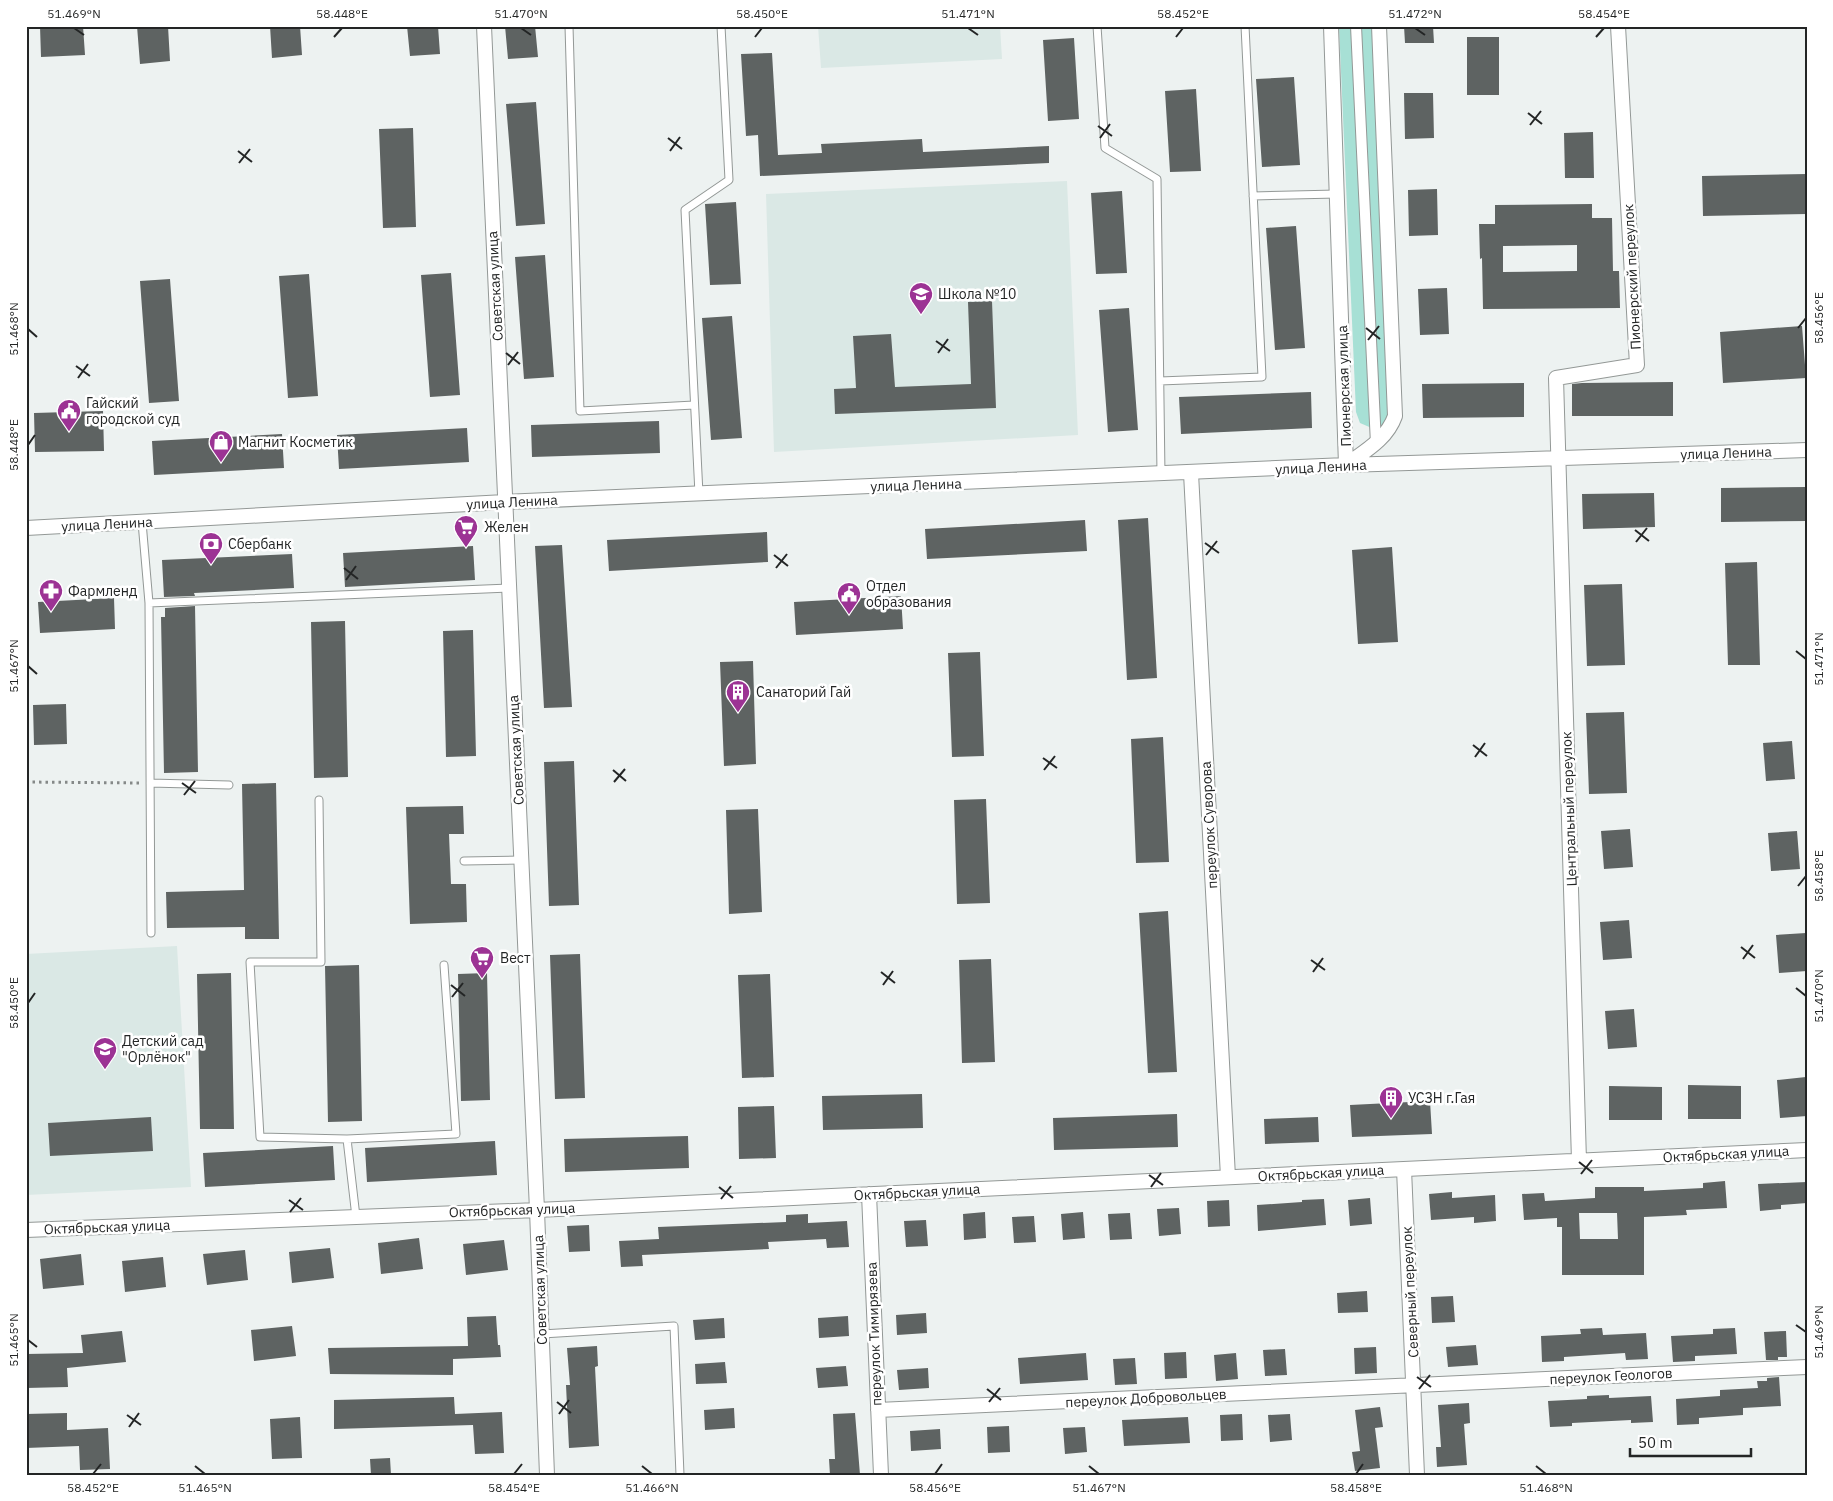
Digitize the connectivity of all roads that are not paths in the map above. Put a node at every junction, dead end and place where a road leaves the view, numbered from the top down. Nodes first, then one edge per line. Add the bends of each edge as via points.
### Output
1 (484, 26) edge
2 (569, 26) edge
3 (721, 26) edge
4 (1097, 26) edge
5 (1245, 26) edge
6 (1331, 26) edge
7 (1356, 26) edge
8 (1379, 26) edge
9 (1618, 26) edge
10 (1337, 194) junction
11 (1253, 196) junction
12 (1160, 381) junction
13 (694, 405) junction
14 (1376, 444) junction
15 (1807, 450) edge
16 (1559, 458) junction
17 (1346, 465) junction
18 (1190, 473) junction
19 (1161, 474) junction
20 (698, 494) junction
21 (505, 502) junction
22 (142, 522) junction
23 (26, 528) edge
24 (509, 588) junction
25 (149, 603) junction
26 (150, 783) junction
27 (229, 785) dead end
28 (319, 800) dead end
29 (521, 860) junction
30 (464, 861) dead end
31 (151, 933) dead end
32 (444, 965) dead end
33 (347, 1139) junction
34 (1807, 1150) edge
35 (1579, 1161) junction
36 (1404, 1169) junction
37 (1228, 1177) junction
38 (868, 1194) junction
39 (537, 1210) junction
40 (356, 1217) junction
41 (26, 1230) edge
42 (542, 1334) junction
43 (1807, 1367) edge
44 (1414, 1385) junction
45 (878, 1410) junction
46 (547, 1475) edge
47 (680, 1475) edge
48 (881, 1475) edge
49 (1417, 1475) edge

1 - 21 street, Советская улица
2 - 13 lane via 580,411
3 - 13 lane via 729,180 685,210
4 - 12 lane via 1105,148 1157,179
5 - 11 lane
6 - 10 street, Пионерская улица
7 - 14 street
8 - 14 street, Пионерская улица via 1395,416 1392,425
9 - 16 street, Пионерский переулок via 1637,365 1556,378
10 - 11 lane
10 - 17 street, Пионерская улица
11 - 12 lane via 1262,377
12 - 19 lane
13 - 20 lane
14 - 17 street, Пионерская улица
15 - 16 street, улица Ленина
16 - 17 street, улица Ленина
16 - 35 street, Центральный переулок
17 - 18 street, улица Ленина
18 - 19 street, улица Ленина
18 - 37 street, переулок Суворова
19 - 20 street, улица Ленина
20 - 21 street, улица Ленина
21 - 22 street, улица Ленина
21 - 24 street, Советская улица
22 - 23 street, улица Ленина
22 - 25 lane
24 - 25 lane
24 - 29 street, Советская улица
25 - 26 lane
26 - 27 lane
26 - 31 lane
28 - 33 lane via 320,962 250,962 260,1137
29 - 30 lane
29 - 39 street, Советская улица
32 - 33 lane via 456,1134
33 - 40 lane
34 - 35 street, Октябрьская улица
35 - 36 street, Октябрьская улица
36 - 37 street, Октябрьская улица
36 - 44 street, Северный переулок
37 - 38 street, Октябрьская улица
38 - 39 street, Октябрьская улица
38 - 45 street, переулок Тимирязева
39 - 40 street, Октябрьская улица
39 - 42 street, Советская улица
40 - 41 street, Октябрьская улица
42 - 46 street, Советская улица
42 - 47 lane via 674,1326
43 - 44 street, переулок Геологов
44 - 45 street, переулок Добровольцев
44 - 49 street, Северный переулок
45 - 48 street, переулок Тимирязева

